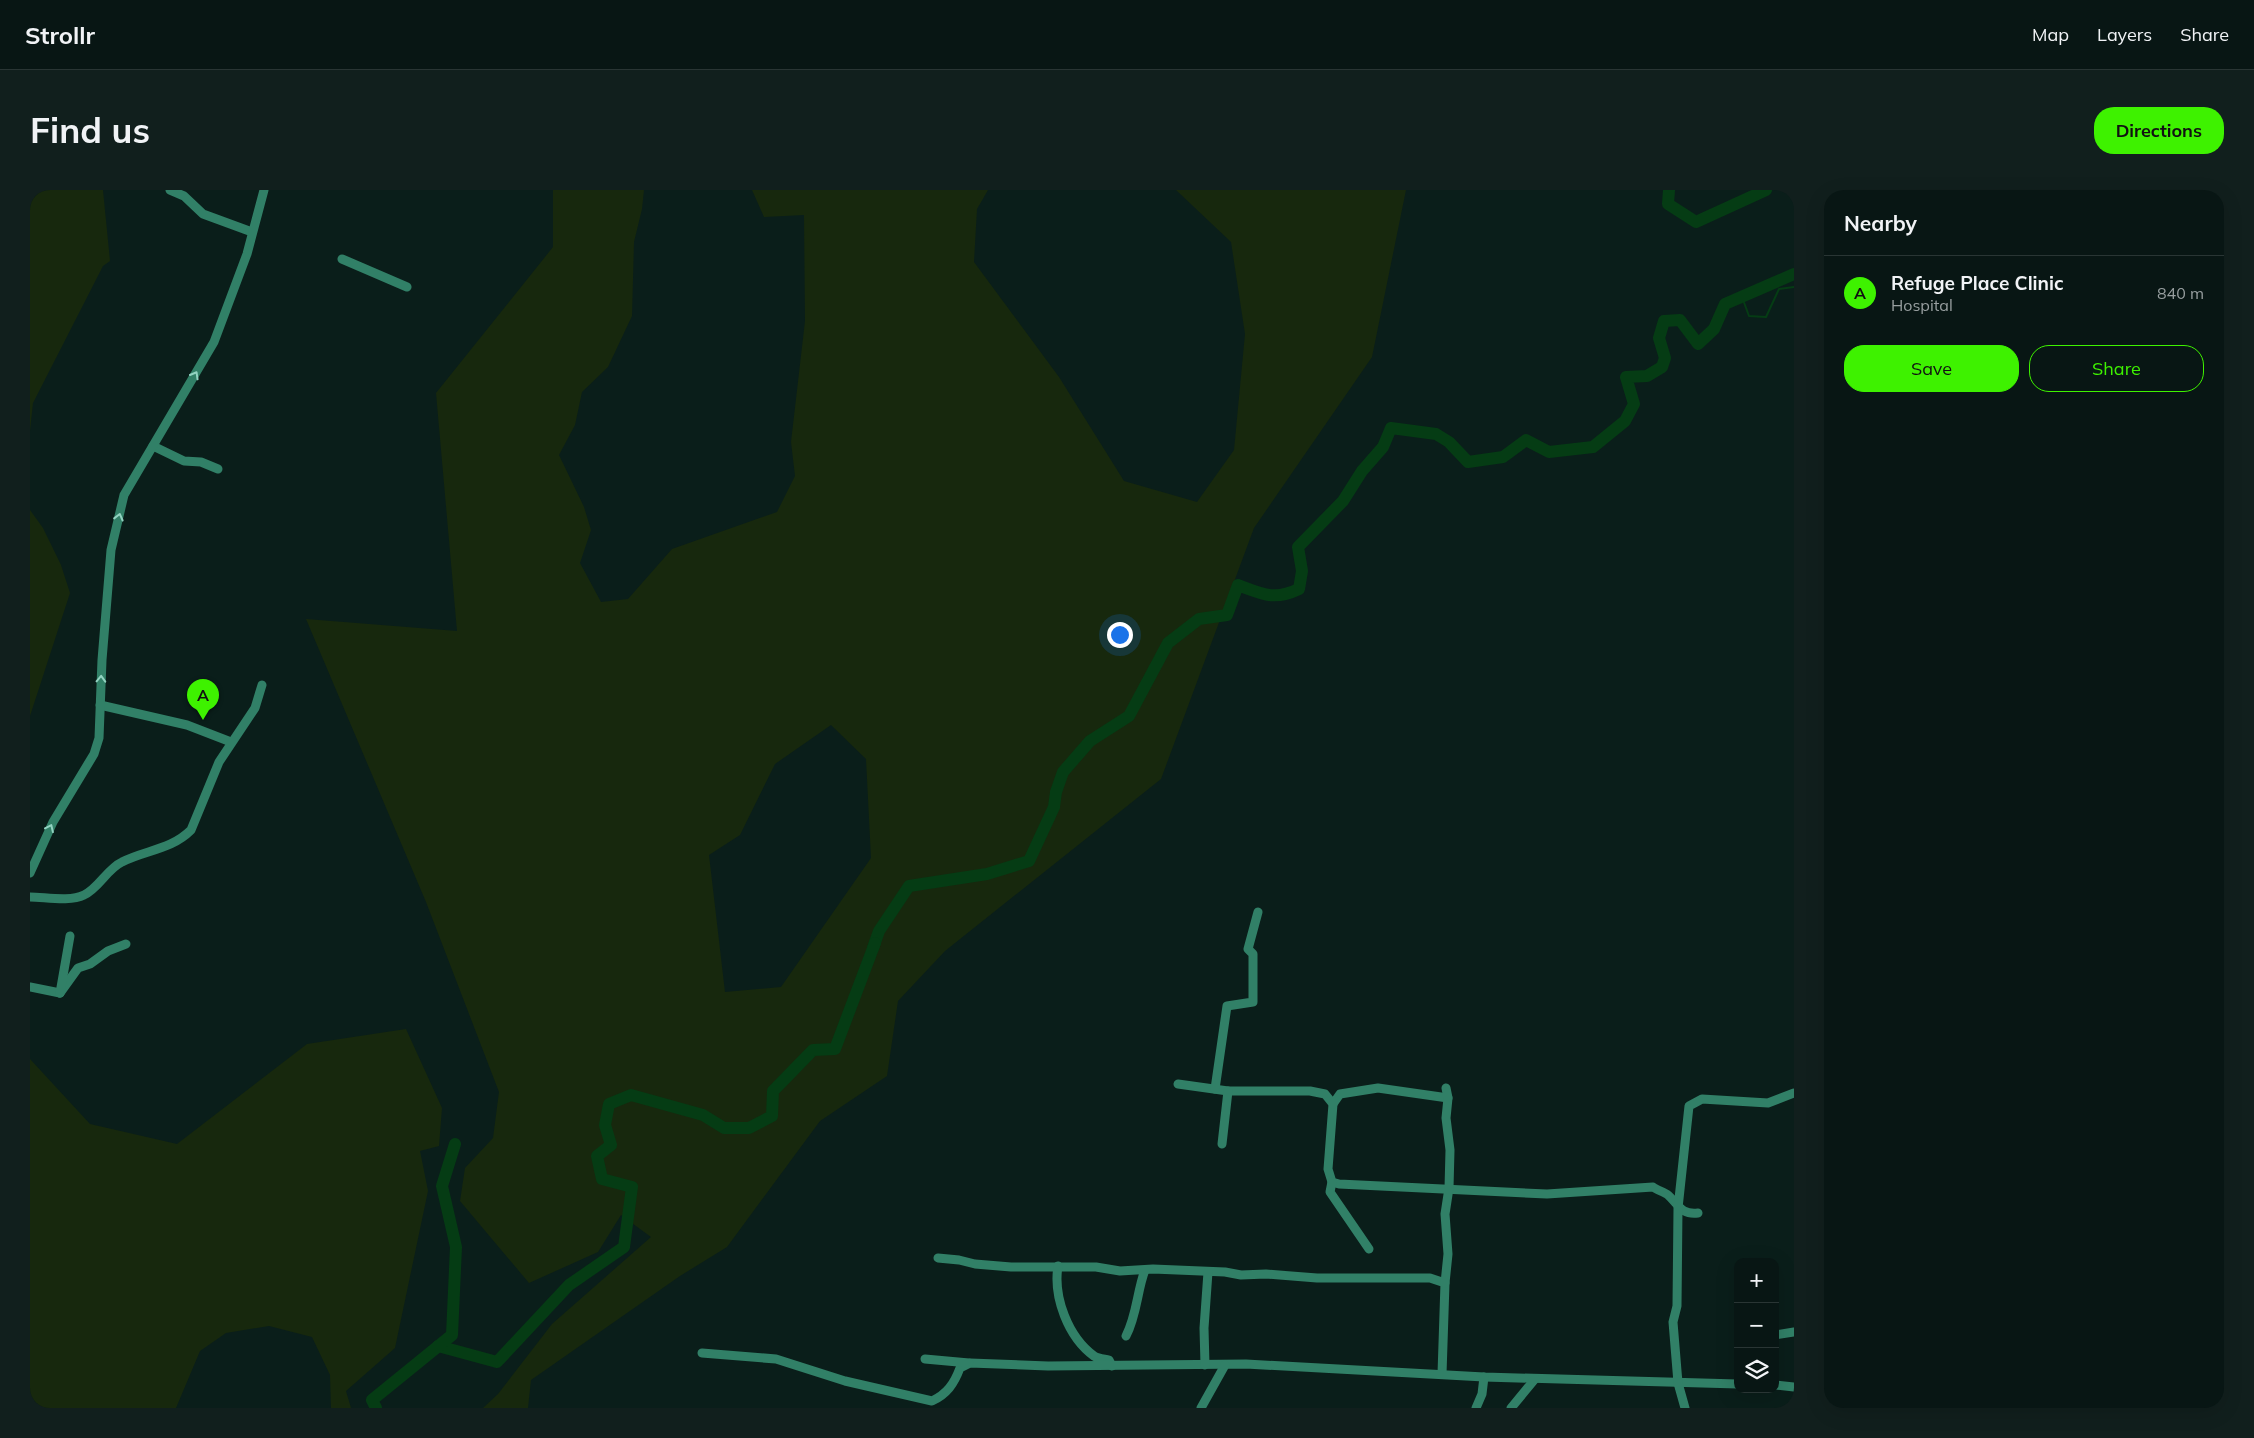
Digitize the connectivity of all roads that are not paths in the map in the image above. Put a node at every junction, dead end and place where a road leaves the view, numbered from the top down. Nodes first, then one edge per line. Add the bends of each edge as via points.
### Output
1 (170, 190) edge
2 (264, 190) edge
3 (252, 232) junction
4 (342, 259) dead end
5 (407, 287) dead end
6 (153, 446) junction
7 (218, 469) dead end
8 (262, 685) dead end
9 (100, 705) junction
10 (231, 742) junction
11 (30, 873) edge
12 (30, 896) edge
13 (1258, 912) dead end
14 (70, 936) dead end
15 (126, 944) dead end
16 (30, 987) edge
17 (60, 993) junction
18 (1178, 1084) dead end
19 (1446, 1088) dead end
20 (1215, 1089) junction
21 (1228, 1091) junction
22 (1794, 1093) edge
23 (1448, 1098) junction
24 (1333, 1104) junction
25 (1222, 1144) dead end
26 (1332, 1182) junction
27 (1449, 1188) junction
28 (1678, 1208) junction
29 (1698, 1213) dead end
30 (1369, 1249) dead end
31 (938, 1258) dead end
32 (1058, 1266) junction
33 (1145, 1270) junction
34 (1208, 1272) junction
35 (1445, 1283) junction
36 (1794, 1332) edge
37 (1779, 1334) edge
38 (1126, 1336) dead end
39 (702, 1353) dead end
40 (925, 1359) dead end
41 (970, 1363) junction
42 (1225, 1364) junction
43 (1204, 1365) junction
44 (1112, 1366) junction
45 (1442, 1374) junction
46 (1484, 1377) junction
47 (1535, 1379) junction
48 (1678, 1383) junction
49 (1734, 1384) edge
50 (1779, 1385) edge
51 (1794, 1387) edge
52 (1201, 1408) edge
53 (1476, 1408) edge
54 (1511, 1408) edge
55 (1685, 1408) edge

1 - 3 street via 184,196 203,214
2 - 3 street
6 -> 3 street via 214,342
4 - 5 street
6 - 7 street via 184,461 212,464
9 -> 6 street via 111,550 124,495
8 - 10 street via 256,708
9 - 10 street via 187,725
11 -> 9 street via 53,822 94,754
10 - 12 street via 186,835 166,847 121,862 85,895
13 - 20 street via 1248,949 1253,954 1253,1002 1227,1006
14 - 17 street
15 - 17 street via 78,968
16 - 17 street
18 - 20 street
19 - 23 street
20 - 21 street
21 - 24 street via 1310,1091 1325,1094
21 - 25 street
22 - 28 street via 1768,1103 1702,1099 1689,1106
23 - 24 street via 1378,1088 1340,1094
23 - 27 street
24 - 26 street via 1328,1169
26 - 27 street
26 - 30 street via 1330,1192
27 - 28 street via 1547,1194 1653,1188 1667,1195
27 - 35 street via 1445,1214 1448,1254
28 - 29 street via 1688,1214
28 - 48 street via 1677,1306 1673,1322
31 - 32 street via 974,1264
32 - 33 street
32 - 44 street via 1057,1288 1071,1330 1095,1357 1109,1360
33 - 34 street
33 - 38 street
34 - 35 street via 1317,1278 1430,1278
34 - 43 street
35 - 45 street
36 - 37 street
39 - 41 street via 776,1359 845,1381 932,1401 944,1395 956,1380 960,1368
40 - 41 street
41 - 44 street
42 - 43 street
42 - 45 street
42 - 52 street
43 - 44 street
45 - 46 street
46 - 47 street
46 - 53 street
47 - 48 street
47 - 54 street
48 - 49 street
48 - 55 street
50 - 51 street

